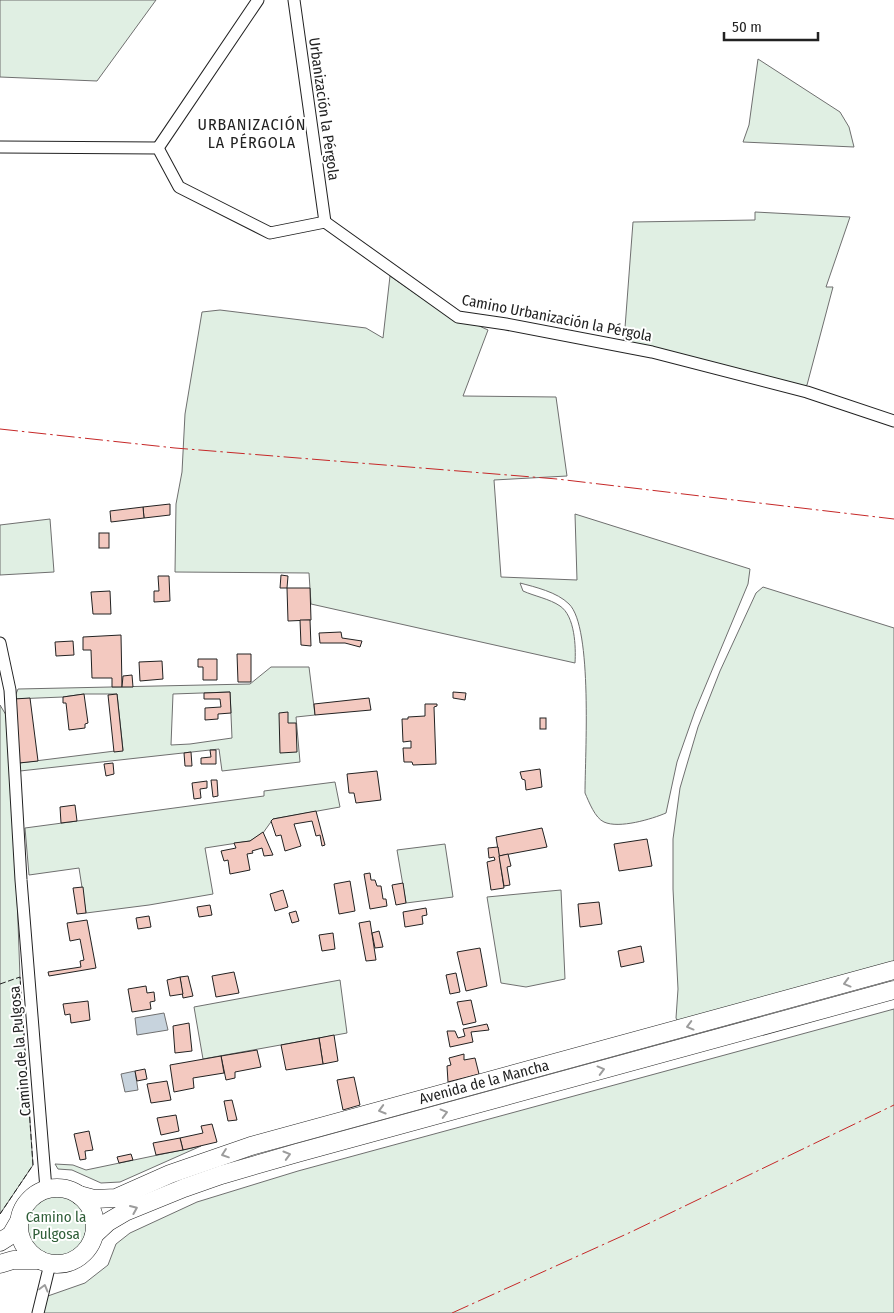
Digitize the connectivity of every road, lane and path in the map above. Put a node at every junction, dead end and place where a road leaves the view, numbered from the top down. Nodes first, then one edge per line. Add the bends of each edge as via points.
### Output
1 (258, 0) edge
2 (294, 0) edge
3 (0, 147) edge
4 (158, 148) junction
5 (325, 222) junction
6 (894, 421) edge
7 (0, 643) edge
8 (894, 970) edge
9 (894, 990) edge
10 (46, 1189) junction
11 (79, 1195) junction
12 (18, 1223) junction
13 (94, 1235) junction
14 (0, 1242) edge
15 (45, 1262) junction
16 (0, 1264) edge
17 (38, 1313) edge

1 - 4 street
2 - 5 street, Urbanización la Pérgola
3 - 4 street
4 - 5 street via 179,187 270,233
5 - 6 street, Camino Urbanización la Pérgola via 458,317 652,352 807,392
7 - 10 street, Camino de la Pulgosa via 10,690
8 -> 11 main road, Avenida de la Mancha via 251,1146 170,1174 116,1198 102,1200
13 -> 9 main road, Avenida de la Mancha via 125,1212 221,1175
10 - 11 main road via 61,1188
10 - 12 main road via 26,1203
11 - 13 main road via 93,1214
12 - 14 main road
12 - 15 main road via 23,1245 30,1254
13 - 15 main road via 89,1246 73,1261
15 - 16 main road via 13,1260
17 -> 15 street

